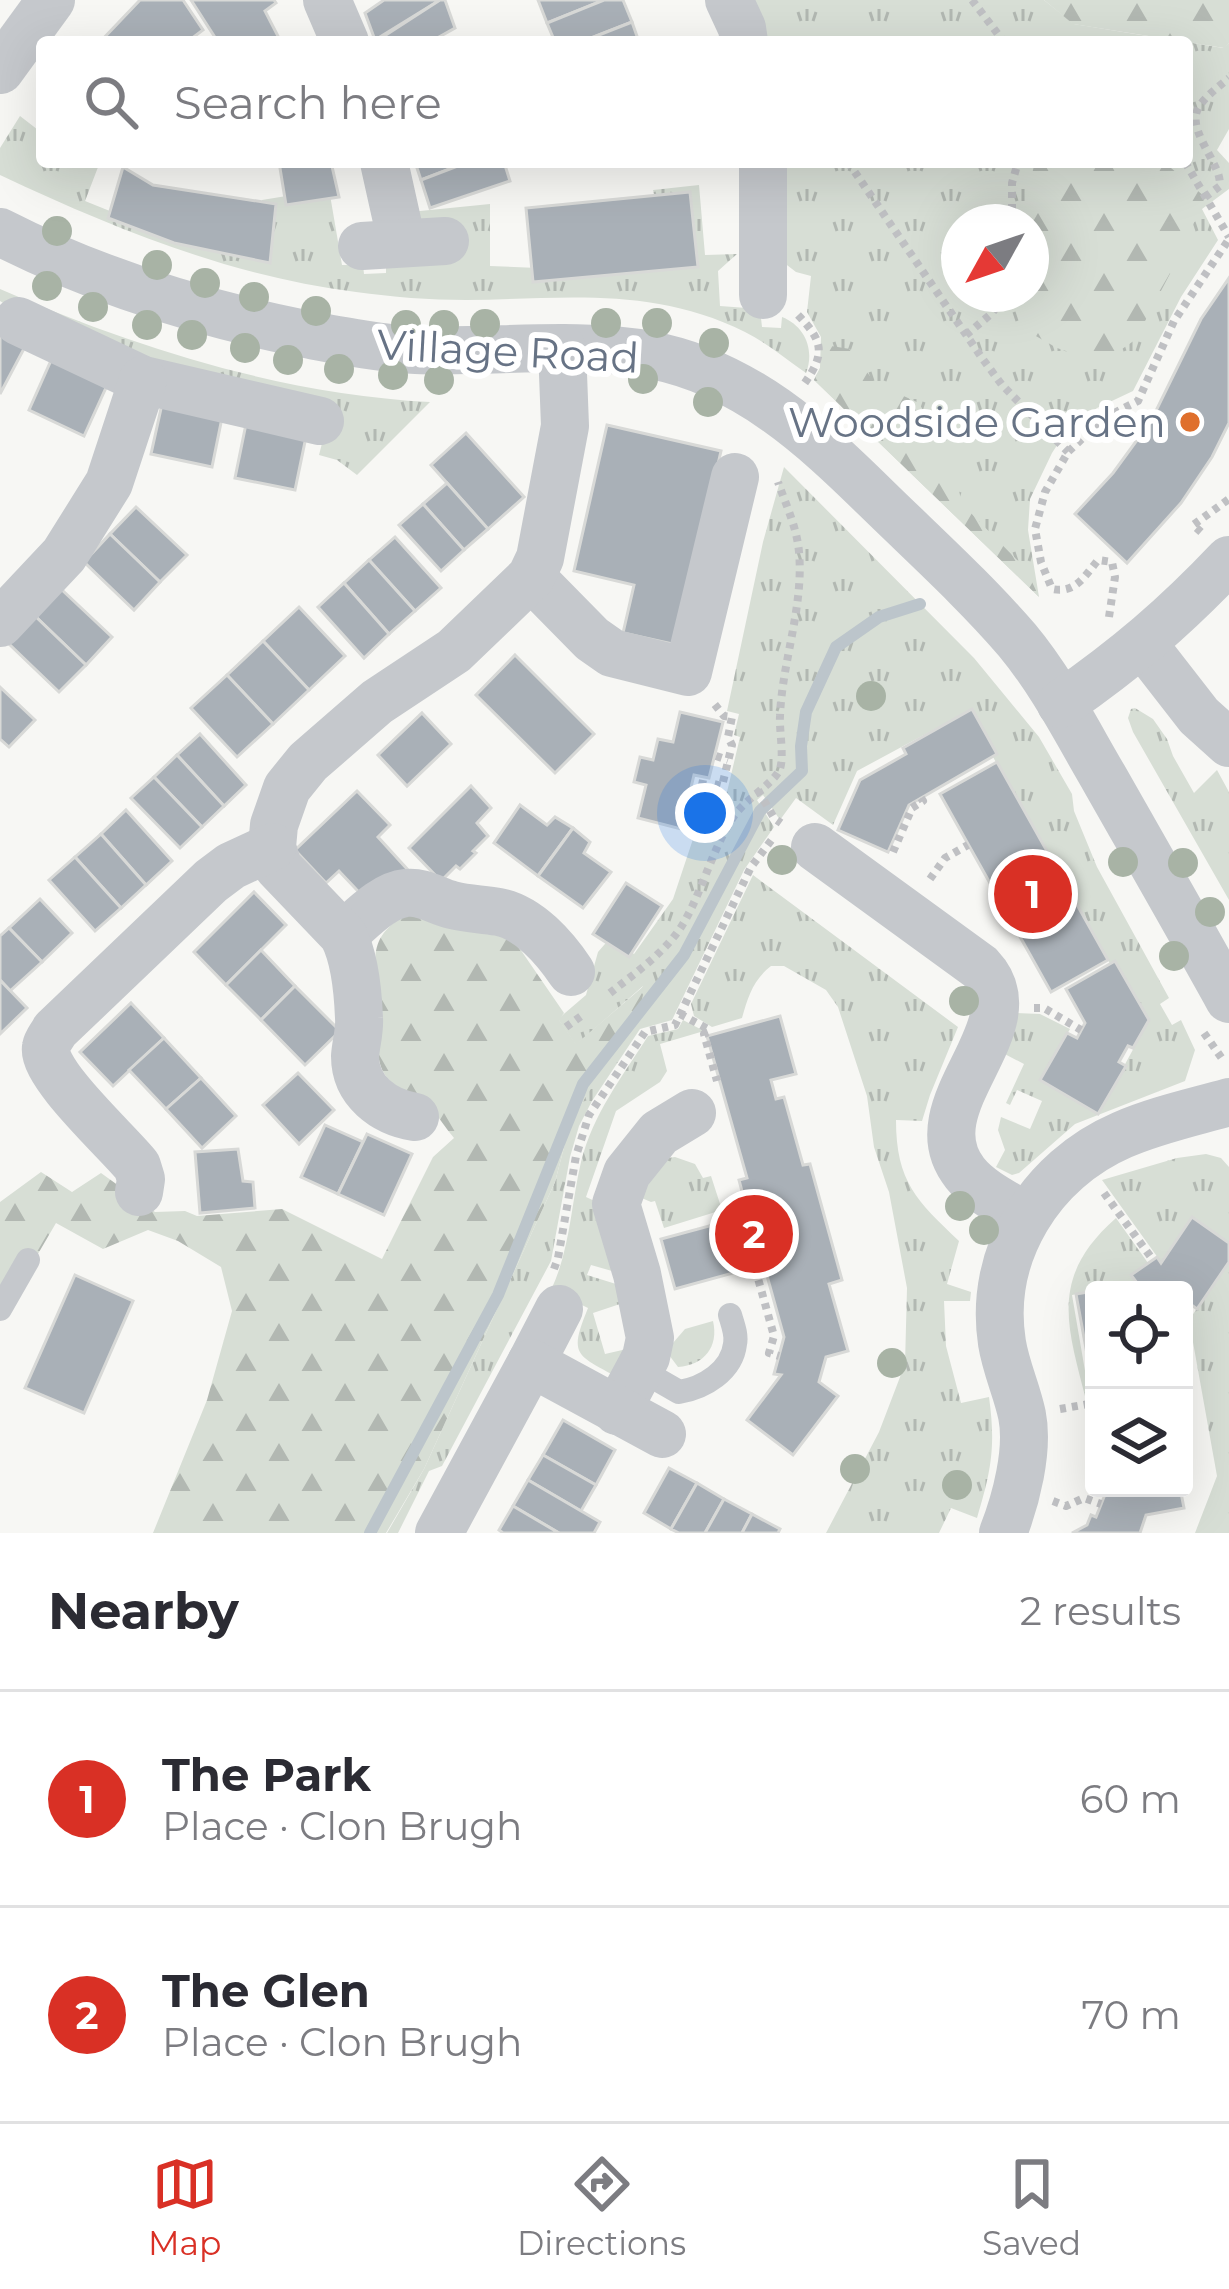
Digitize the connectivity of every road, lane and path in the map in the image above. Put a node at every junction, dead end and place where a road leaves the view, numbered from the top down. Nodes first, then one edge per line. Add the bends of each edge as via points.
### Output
1 (327, 0) edge
2 (729, 0) edge
3 (972, 0) edge
4 (342, 36) edge
5 (743, 36) edge
6 (999, 36) edge
7 (1229, 78) edge
8 (391, 168) edge
9 (764, 168) edge
10 (852, 168) edge
11 (1016, 168) edge
12 (1188, 168) edge
13 (1205, 197) junction
14 (1012, 204) edge
15 (0, 232) edge
16 (1229, 238) edge
17 (403, 244) dead end
18 (763, 296) joint
19 (993, 312) edge
20 (19, 321) dead end
21 (966, 336) junction
22 (562, 349) junction
23 (789, 374) dead end
24 (143, 380) junction
25 (804, 385) junction
26 (818, 397) dead end
27 (320, 421) dead end
28 (1068, 452) junction
29 (756, 478) joint
30 (1229, 499) edge
31 (1193, 526) dead end
32 (1229, 560) edge
33 (531, 577) junction
34 (0, 623) edge
35 (1125, 636) junction
36 (688, 672) junction
37 (1061, 704) junction
38 (1229, 743) edge
39 (716, 756) dead end
40 (728, 760) junction
41 (704, 780) dead end
42 (758, 790) junction
43 (921, 798) dead end
44 (774, 818) dead end
45 (272, 847) junction
46 (815, 847) joint
47 (869, 886) junction
48 (343, 935) junction
49 (571, 972) dead end
50 (1229, 999) edge
51 (680, 1014) junction
52 (566, 1027) dead end
53 (705, 1096) joint
54 (1229, 1102) edge
55 (415, 1117) dead end
56 (1079, 1160) junction
57 (139, 1192) dead end
58 (1026, 1216) junction
59 (752, 1257) dead end
60 (28, 1260) dead end
61 (1153, 1260) dead end
62 (0, 1309) edge
63 (560, 1310) joint
64 (730, 1316) dead end
65 (779, 1356) dead end
66 (531, 1363) junction
67 (628, 1390) junction
68 (662, 1434) dead end
69 (439, 1533) edge
70 (1003, 1533) edge

1 - 4 street
2 - 5 street
3 - 6 path
7 - 13 path via 1200,101 1194,120 1220,176
8 - 17 street
9 - 18 street
10 - 21 path
11 - 14 path
12 - 13 path
13 - 16 path
15 - 22 street, Village Road via 241,321 380,347
16 - 28 path via 1174,320 1138,400
18 - 25 path via 772,310 800,315 818,338 818,364
19 - 21 path
20 - 24 street
21 - 28 path
22 - 33 street via 565,426
22 - 37 street, Village Road via 653,356 714,374 783,413 958,577
23 - 25 path
24 - 27 street
24 - 34 street via 109,484 64,555
25 - 26 path
28 - 35 path via 1035,529 1041,562 1052,589 1062,591 1098,560 1112,562
29 - 36 street
29 - 42 path via 799,552 781,691 782,764
30 - 31 path
32 - 35 street via 1190,602
33 - 36 street via 612,653
33 - 45 street via 454,651 377,702 308,762 287,788
35 - 37 street
35 - 38 street
36 - 40 path via 732,717
37 - 50 street, Village Road
39 - 40 path
40 - 41 path via 722,786 710,783 705,806 698,804
42 - 44 path
42 - 52 path via 733,817 670,941
43 - 47 path
45 - 48 street via 278,867
45 - 57 street via 211,881 46,1046 59,1080 136,1166
46 - 47 street
46 - 51 path via 783,825 751,867
47 - 58 street via 980,967 994,986 997,1006 950,1136 967,1175
48 - 49 street via 388,899 423,893 506,913 559,952
48 - 55 street via 360,1022 356,1071 393,1114
51 - 53 path via 708,1029
51 - 63 path via 675,1024 645,1032 590,1115 542,1295
53 - 67 street via 659,1133 627,1173 616,1204 650,1338
54 - 56 street via 1123,1135
56 - 58 street
56 - 61 path
58 - 70 street via 998,1310 1023,1425
59 - 65 path via 775,1336 769,1353
60 - 62 lane
63 - 66 street
64 - 67 lane via 735,1349 701,1386
66 - 67 street
66 - 69 street
67 - 68 street

